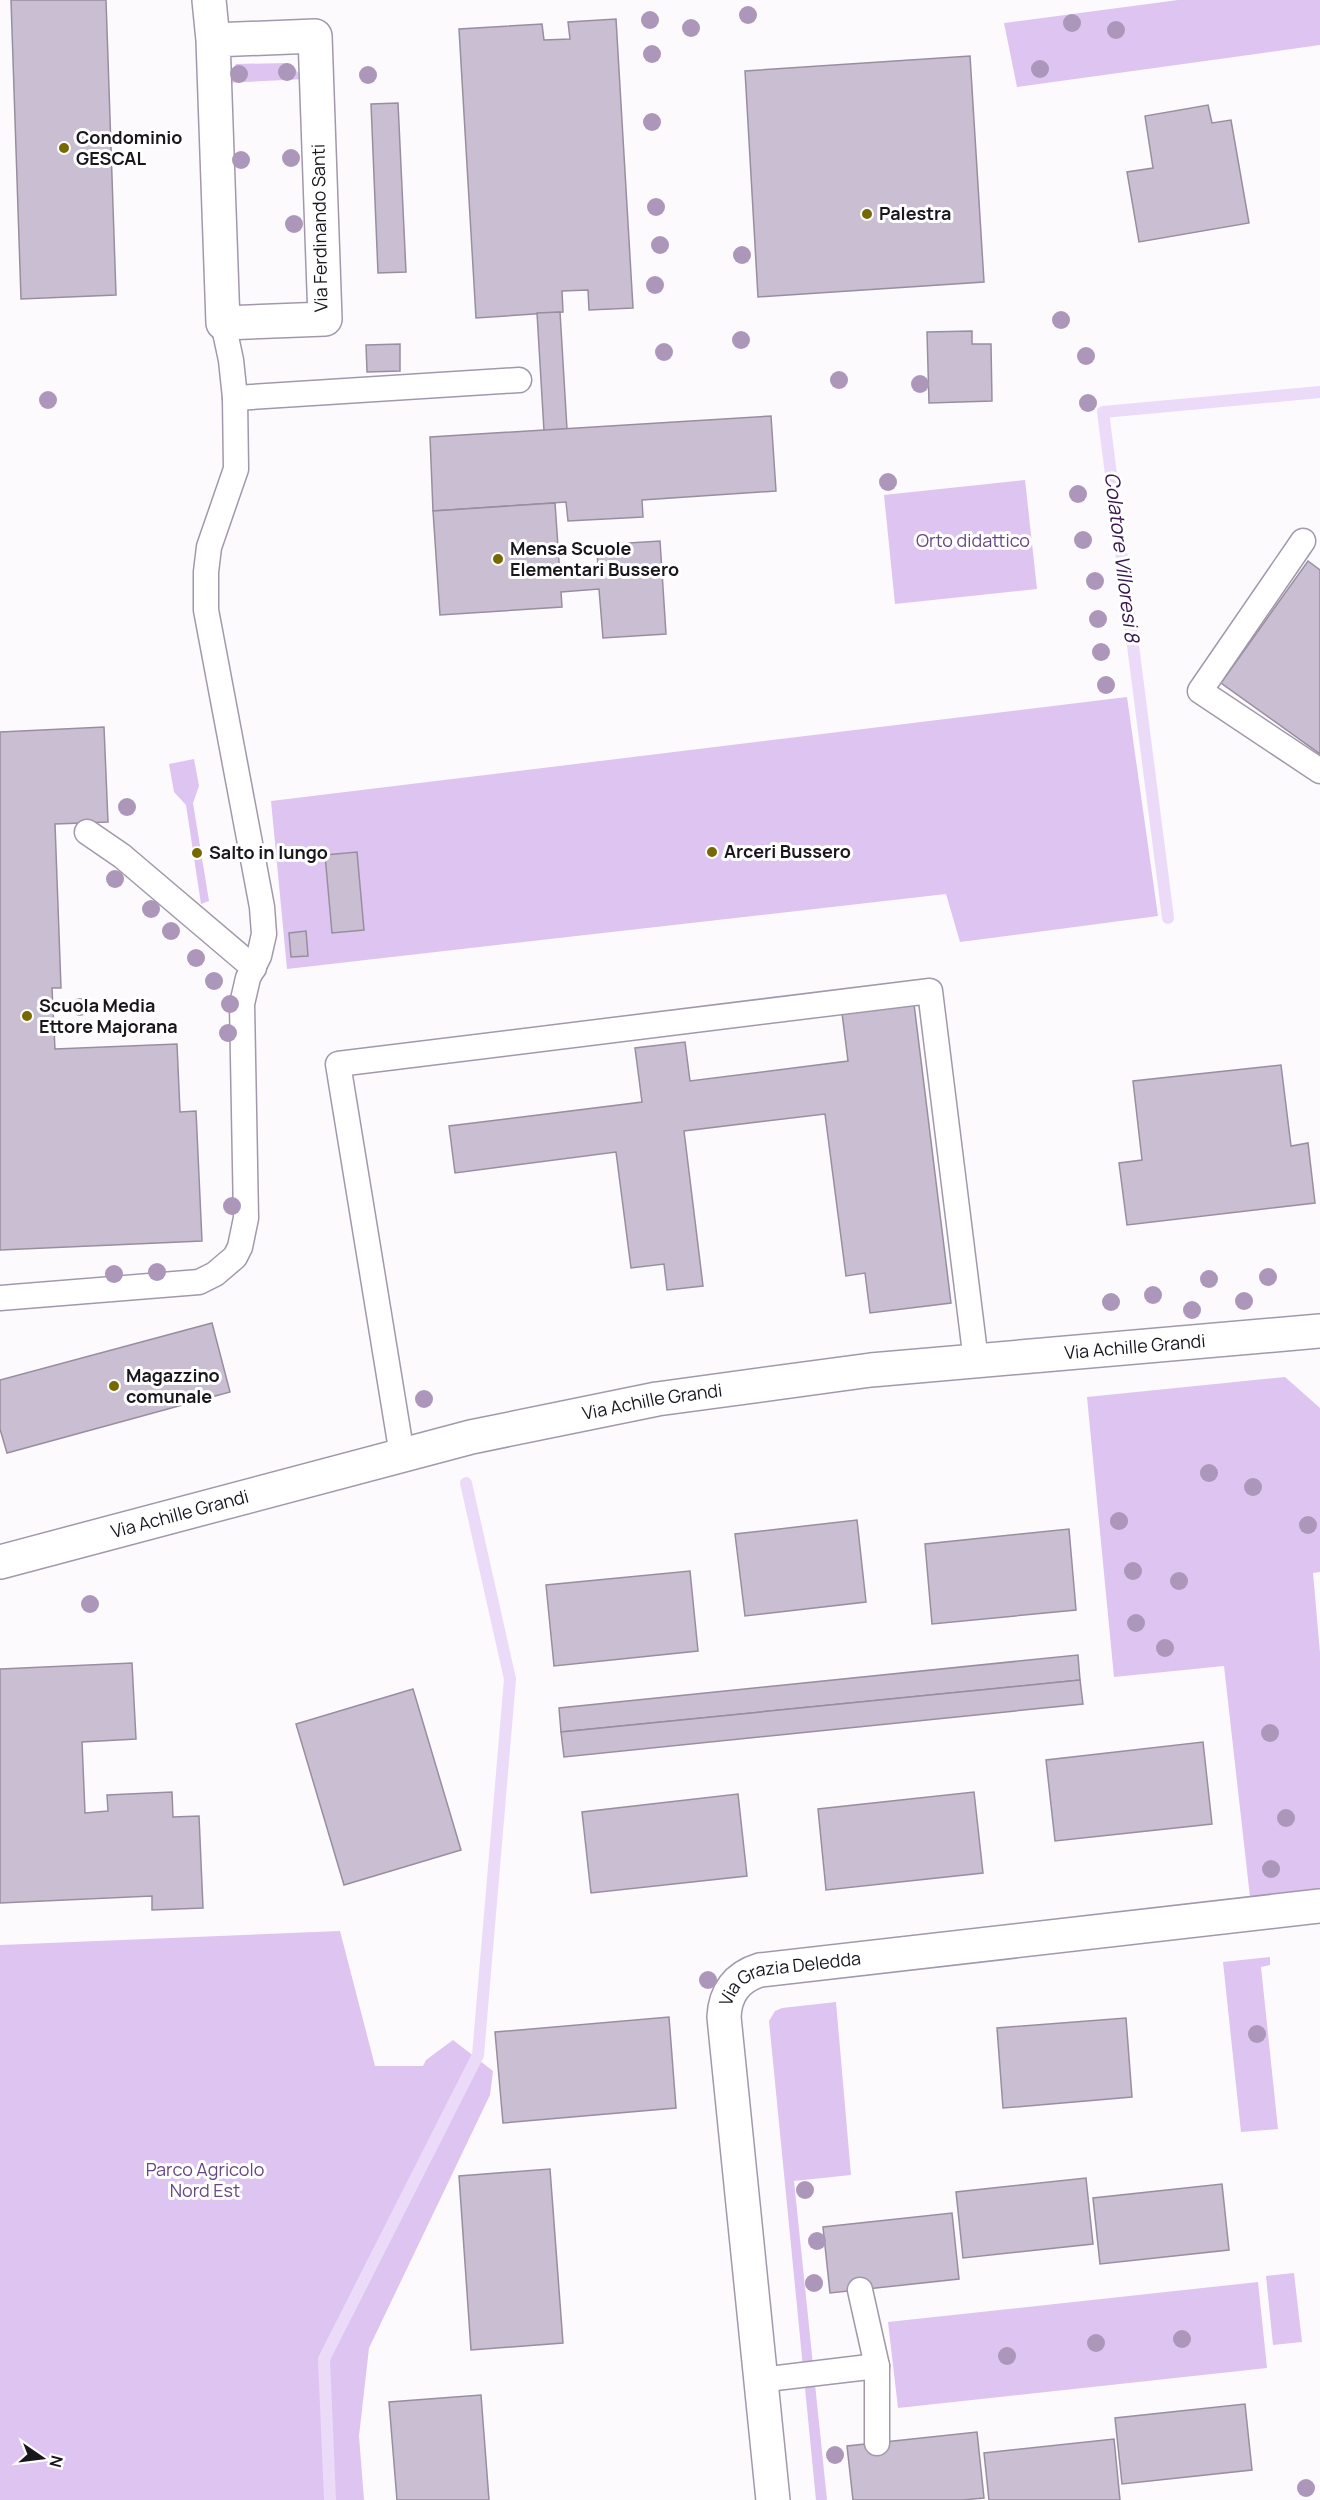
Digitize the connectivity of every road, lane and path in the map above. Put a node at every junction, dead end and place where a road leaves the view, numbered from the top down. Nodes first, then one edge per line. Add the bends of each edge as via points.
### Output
1 (209, 0) edge
2 (213, 40) junction
3 (223, 323) junction
4 (519, 380) dead end
5 (235, 398) junction
6 (1304, 541) dead end
7 (1320, 771) edge
8 (87, 832) dead end
9 (254, 968) junction
10 (0, 1298) edge
11 (1320, 1331) edge
12 (976, 1362) junction
13 (402, 1455) junction
14 (0, 1562) edge
15 (1320, 1906) edge
16 (860, 2290) dead end
17 (877, 2366) junction
18 (760, 2379) junction
19 (877, 2443) dead end
20 (773, 2500) edge

1 - 2 street
2 - 3 street
2 - 3 street, Via Ferdinando Santi via 315,36 320,171 325,319
3 - 5 lane
4 - 5 lane
5 - 9 lane via 236,469 209,547 206,610 262,908 264,934
6 - 7 lane via 1200,692
8 - 9 lane via 122,856
9 - 10 lane via 242,1004 246,1218 235,1257 199,1282
11 - 12 street, Via Achille Grandi
12 - 13 street, Via Achille Grandi via 871,1370 657,1399
12 - 13 lane via 930,991 338,1065
13 - 14 street, Via Achille Grandi
15 - 18 street, Via Grazia Deledda via 760,1970 739,1981 729,1994 724,2017
16 - 17 lane
17 - 18 lane
17 - 19 lane
18 - 20 street, Via Grazia Deledda

